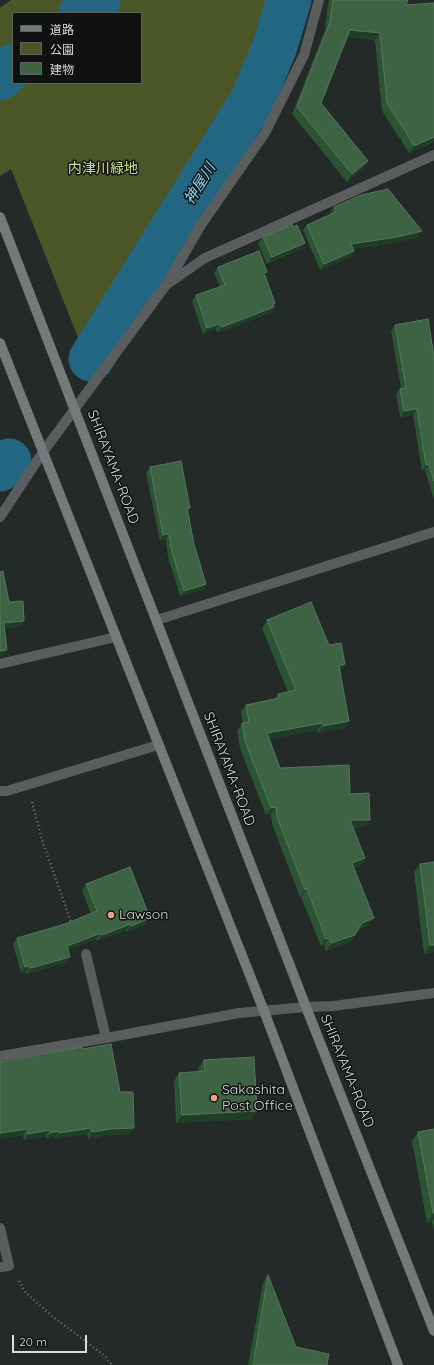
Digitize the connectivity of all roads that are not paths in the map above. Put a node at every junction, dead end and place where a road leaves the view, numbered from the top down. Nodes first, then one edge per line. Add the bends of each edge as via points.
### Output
1 (319, 0) edge
2 (434, 155) edge
3 (0, 217) edge
4 (166, 285) junction
5 (0, 343) edge
6 (75, 408) junction
7 (43, 452) junction
8 (0, 517) edge
9 (434, 532) edge
10 (157, 620) junction
11 (116, 637) junction
12 (0, 664) edge
13 (158, 745) junction
14 (0, 791) edge
15 (86, 954) dead end
16 (434, 993) edge
17 (306, 1007) junction
18 (264, 1010) junction
19 (106, 1038) junction
20 (0, 1056) edge
21 (0, 1228) edge
22 (4, 1266) edge
23 (434, 1331) edge
24 (398, 1365) edge

1 - 4 street via 304,55 265,133 201,225
2 - 4 street via 206,258
3 - 6 street, SHIRAYAMA-ROAD
4 - 6 street
5 - 7 street
6 - 7 street
6 - 10 street, SHIRAYAMA-ROAD
7 - 8 street
7 - 11 street
9 - 10 street
10 - 17 street, SHIRAYAMA-ROAD
11 - 12 street
11 - 13 street
13 - 14 street
13 - 18 street
15 - 19 street
16 - 17 street via 328,1007
17 - 18 street
17 - 23 street, SHIRAYAMA-ROAD
18 - 19 street
18 - 24 street
19 - 20 street
21 - 22 street

